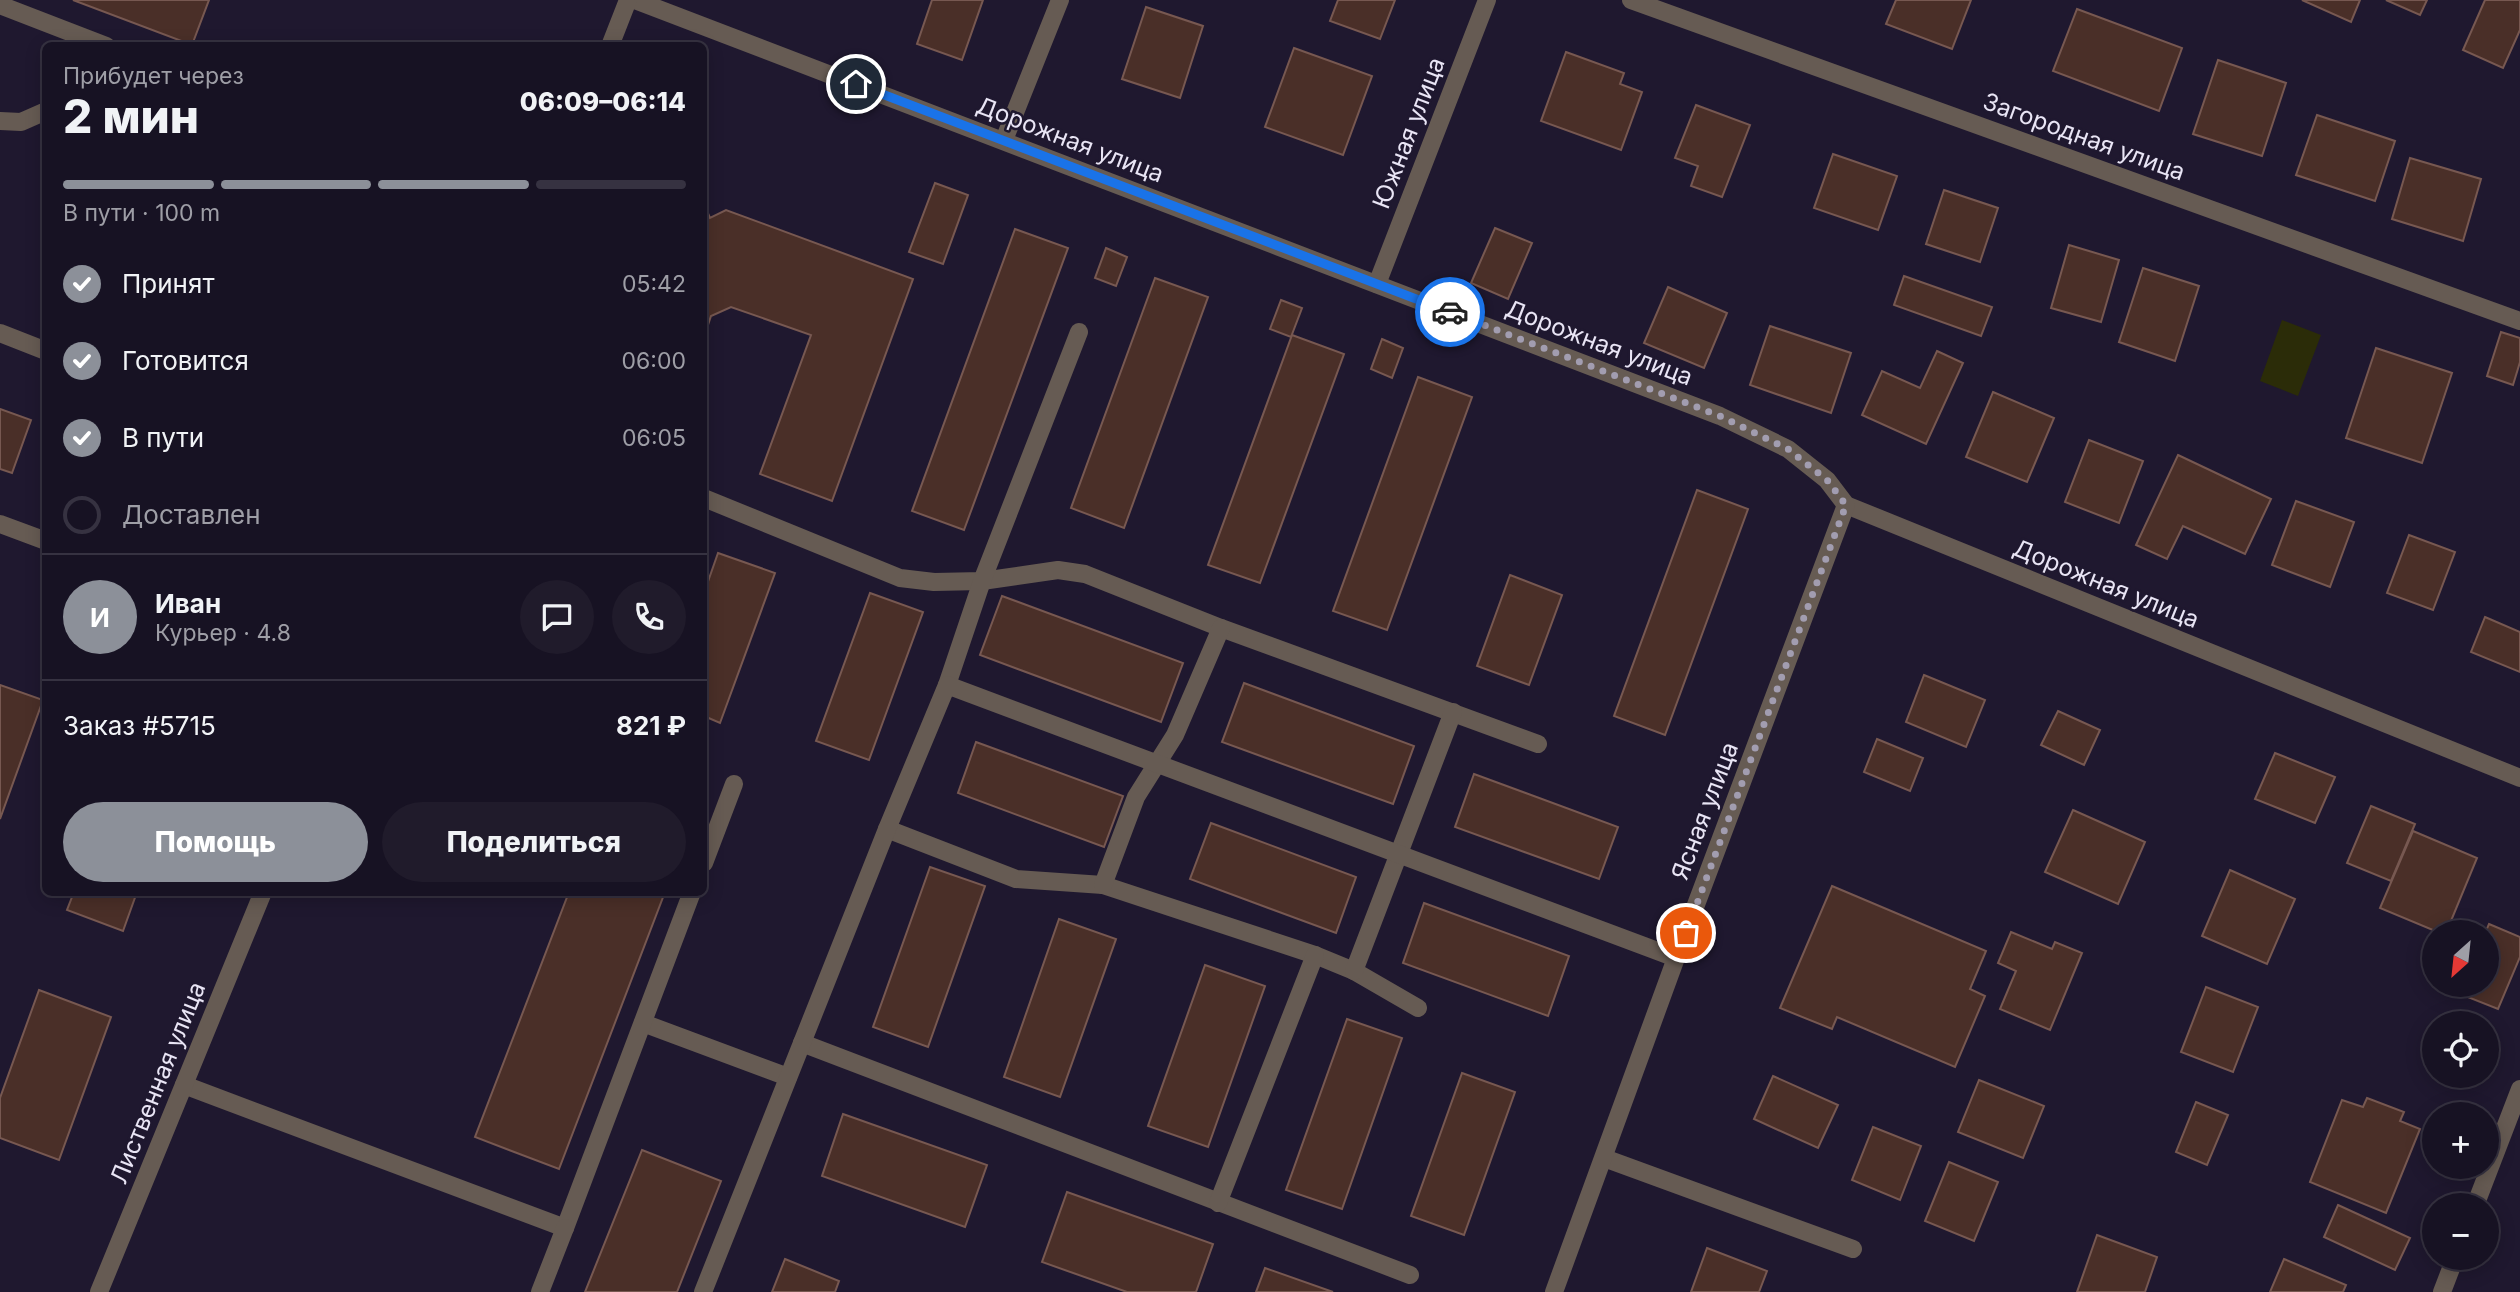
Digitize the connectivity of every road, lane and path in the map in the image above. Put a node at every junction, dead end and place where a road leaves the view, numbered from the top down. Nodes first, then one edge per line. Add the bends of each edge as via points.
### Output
1 (628, 0) edge
2 (635, 0) edge
3 (1060, 0) edge
4 (1487, 0) edge
5 (1631, 0) edge
6 (0, 5) edge
7 (95, 42) edge
8 (612, 42) edge
9 (42, 113) edge
10 (0, 121) edge
11 (1004, 140) junction
12 (1377, 284) junction
13 (2520, 321) edge
14 (1079, 332) dead end
15 (0, 333) edge
16 (42, 349) edge
17 (707, 499) edge
18 (1846, 505) junction
19 (0, 524) edge
20 (42, 540) edge
21 (982, 581) junction
22 (1221, 628) junction
23 (947, 685) junction
24 (1453, 712) junction
25 (1538, 744) dead end
26 (1157, 763) junction
27 (2520, 778) edge
28 (734, 784) dead end
29 (887, 829) junction
30 (1398, 854) junction
31 (707, 855) edge
32 (1102, 885) junction
33 (261, 896) edge
34 (691, 896) edge
35 (1315, 956) junction
36 (1676, 958) junction
37 (1354, 971) junction
38 (1418, 1008) dead end
39 (643, 1023) junction
40 (802, 1043) junction
41 (788, 1077) junction
42 (184, 1085) junction
43 (2520, 1089) edge
44 (1604, 1158) junction
45 (2480, 1193) edge
46 (1218, 1203) junction
47 (565, 1228) junction
48 (1853, 1249) dead end
49 (2450, 1270) edge
50 (1410, 1275) dead end
51 (99, 1292) edge
52 (540, 1292) edge
53 (703, 1292) edge
54 (1554, 1292) edge
55 (2442, 1292) edge

1 - 8 street
2 - 11 street, Дорожная улица
3 - 11 street
4 - 12 street, Южная улица
5 - 13 street, Загородная улица
6 - 7 street
9 - 10 street via 21,122
11 - 12 street, Дорожная улица
12 - 18 street, Дорожная улица via 1720,416 1788,449 1827,480
14 - 21 street
15 - 16 street
17 - 21 street via 900,578
18 - 27 street, Дорожная улица
18 - 36 street, Ясная улица
19 - 20 street
21 - 22 street via 1058,570 1085,574
21 - 23 street
22 - 24 street
22 - 26 street via 1175,735
23 - 26 street
23 - 29 street
24 - 25 street
24 - 30 street
26 - 30 street
26 - 32 street via 1136,797
28 - 31 street
29 - 32 street via 1016,879
29 - 40 street
30 - 36 street
30 - 37 street
32 - 35 street
33 - 42 street, Лиственная улица
34 - 39 street
35 - 37 street
35 - 46 street
36 - 44 street, Ясная улица
37 - 38 street
39 - 41 street
39 - 47 street
40 - 41 street
40 - 46 street
41 - 53 street
42 - 47 street
42 - 51 street, Лиственная улица
43 - 45 street
44 - 48 street
44 - 54 street, Ясная улица
46 - 50 street
47 - 52 street
49 - 55 street

